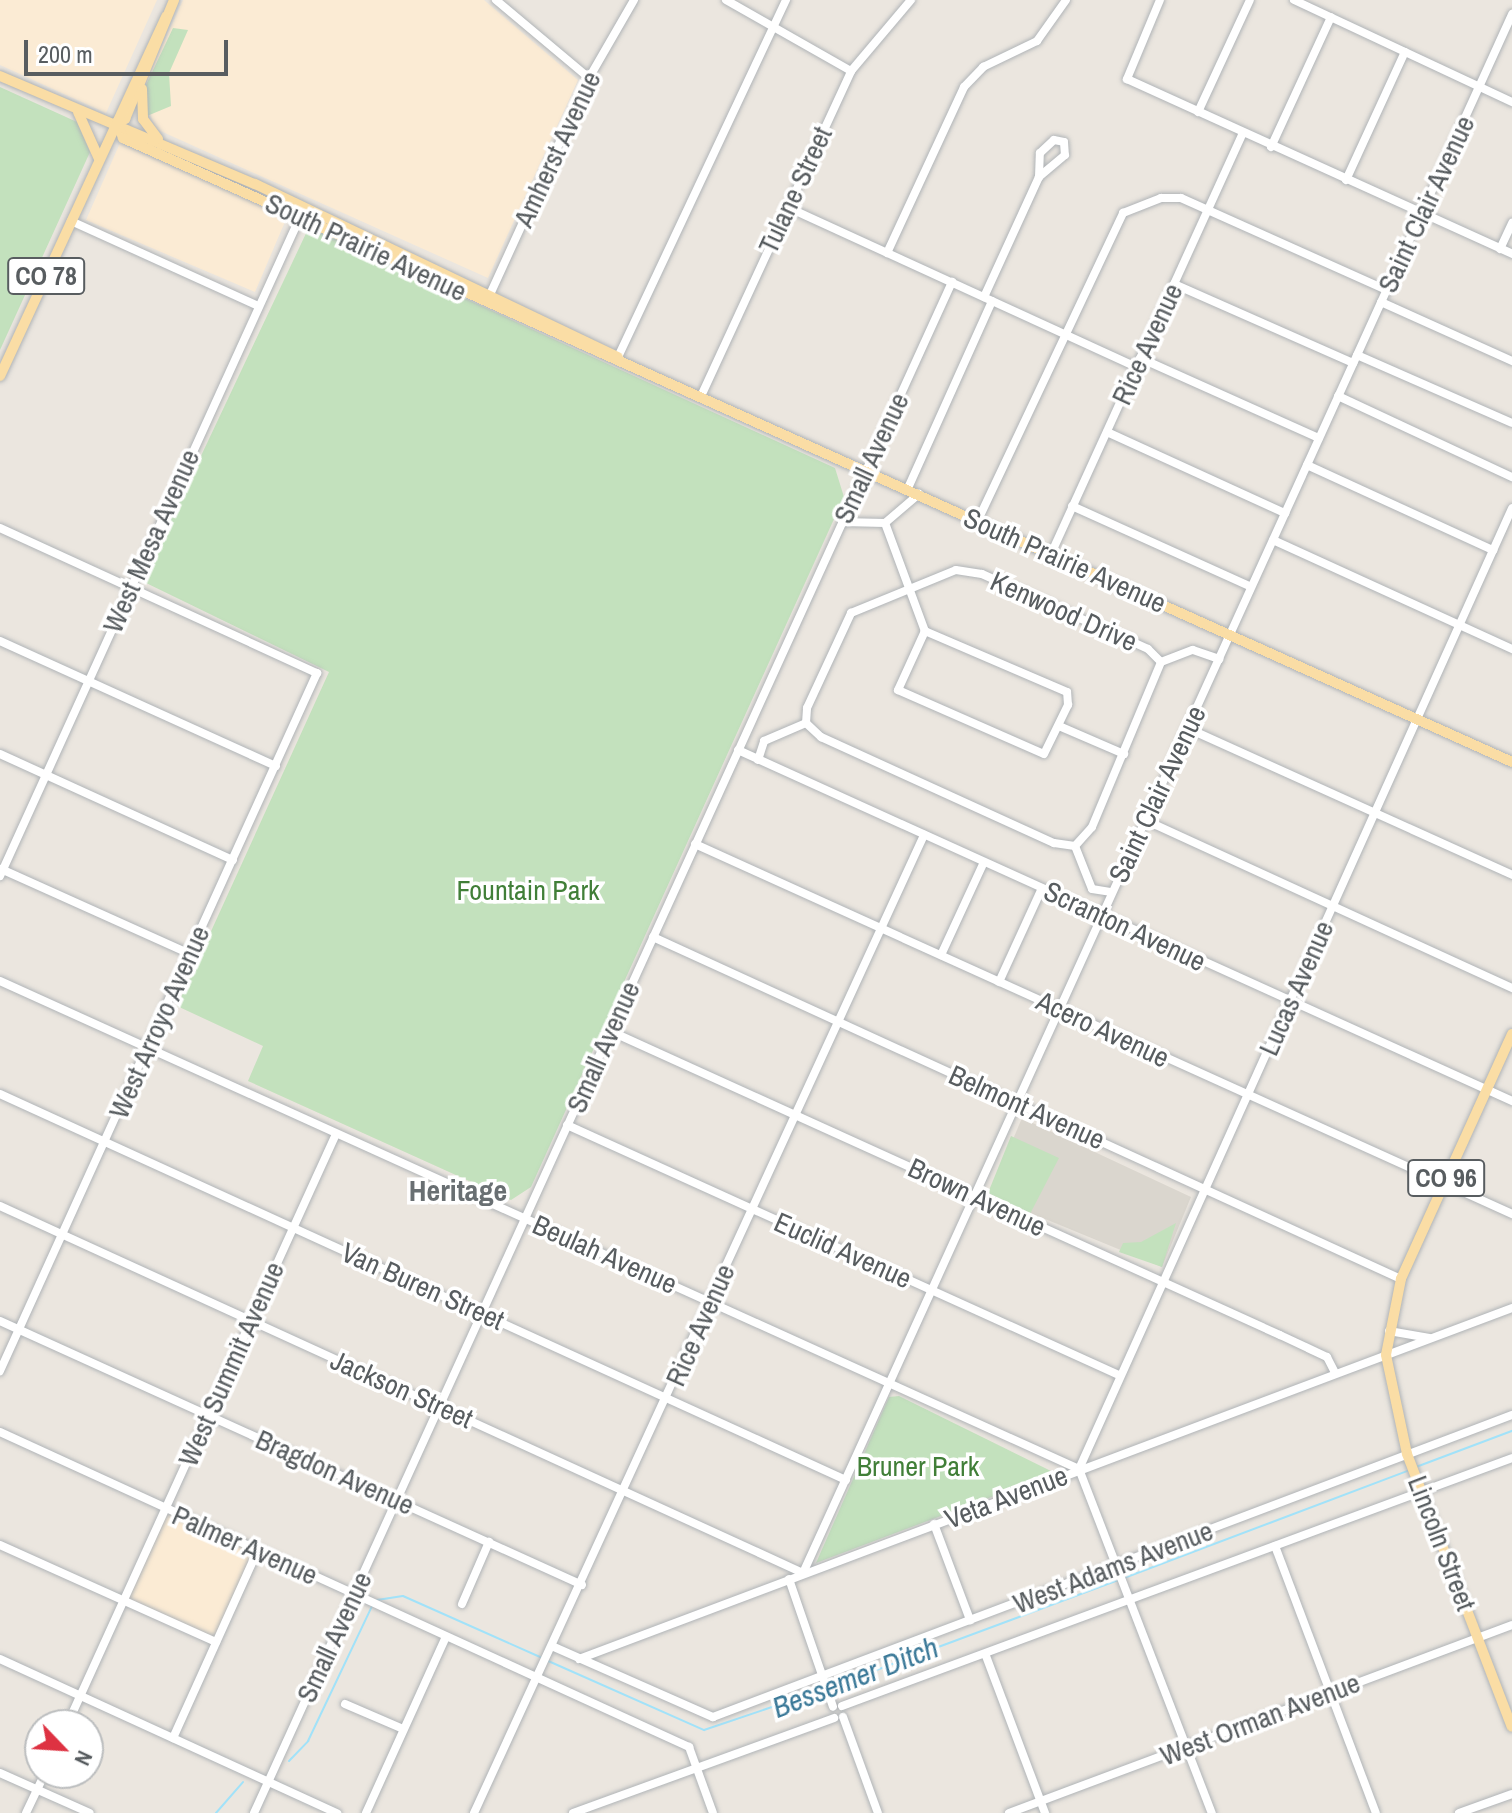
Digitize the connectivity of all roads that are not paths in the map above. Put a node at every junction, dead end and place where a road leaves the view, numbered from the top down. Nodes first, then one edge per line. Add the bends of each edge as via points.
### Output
1 (174, 0) edge
2 (496, 0) edge
3 (634, 0) edge
4 (726, 0) edge
5 (786, 0) edge
6 (911, 0) edge
7 (1066, 0) edge
8 (1160, 0) edge
9 (1250, 0) edge
10 (1294, 0) edge
11 (1512, 14) edge
12 (166, 16) junction
13 (1331, 17) junction
14 (770, 24) junction
15 (1405, 52) junction
16 (851, 71) junction
17 (0, 76) edge
18 (589, 78) junction
19 (142, 81) junction
20 (1480, 87) junction
21 (1512, 102) edge
22 (77, 111) junction
23 (1198, 112) junction
24 (117, 127) junction
25 (1242, 134) junction
26 (162, 143) junction
27 (1271, 147) junction
28 (99, 160) junction
29 (1039, 177) junction
30 (1346, 180) junction
31 (787, 207) junction
32 (1208, 209) junction
33 (303, 212) junction
34 (1422, 213) junction
35 (71, 221) junction
36 (1512, 223) edge
37 (1500, 249) junction
38 (887, 253) junction
39 (1512, 254) edge
40 (952, 282) junction
41 (1174, 284) junction
42 (1387, 290) junction
43 (489, 297) junction
44 (988, 299) junction
45 (1381, 302) junction
46 (258, 306) junction
47 (1063, 333) junction
48 (618, 357) junction
49 (1355, 359) junction
50 (1512, 361) edge
51 (1138, 362) junction
52 (0, 376) edge
53 (702, 394) junction
54 (1338, 396) junction
55 (1512, 423) edge
56 (1107, 432) junction
57 (1319, 438) junction
58 (1307, 465) junction
59 (866, 469) junction
60 (1512, 477) edge
61 (908, 488) junction
62 (919, 494) junction
63 (1072, 506) junction
64 (1512, 508) edge
65 (1285, 513) junction
66 (978, 520) junction
67 (842, 522) junction
68 (885, 523) junction
69 (0, 528) edge
70 (1501, 531) junction
71 (1512, 536) edge
72 (1273, 540) junction
73 (1493, 550) junction
74 (1051, 554) junction
75 (909, 587) junction
76 (1251, 587) junction
77 (130, 589) junction
78 (1459, 625) junction
79 (925, 631) junction
80 (1230, 635) junction
81 (0, 641) edge
82 (1512, 649) edge
83 (1219, 659) junction
84 (1161, 662) junction
85 (88, 682) junction
86 (1418, 720) junction
87 (806, 723) junction
88 (1059, 726) junction
89 (748, 728) junction
90 (1187, 728) junction
91 (764, 741) junction
92 (738, 750) junction
93 (0, 754) edge
94 (1124, 754) junction
95 (758, 760) junction
96 (1512, 762) edge
97 (276, 766) junction
98 (45, 775) junction
99 (1375, 813) junction
100 (1145, 820) junction
101 (924, 835) junction
102 (695, 844) junction
103 (1075, 846) junction
104 (233, 860) junction
105 (984, 862) junction
106 (1, 871) edge
107 (1512, 875) edge
108 (1042, 888) junction
109 (1092, 889) junction
110 (1112, 892) junction
111 (1080, 906) junction
112 (1332, 907) junction
113 (1102, 915) junction
114 (881, 928) junction
115 (653, 937) junction
116 (190, 954) junction
117 (941, 955) junction
118 (0, 981) edge
119 (999, 982) junction
120 (1512, 988) edge
121 (1290, 1001) junction
122 (1059, 1009) junction
123 (838, 1021) junction
124 (610, 1031) junction
125 (1512, 1034) edge
126 (147, 1048) junction
127 (1486, 1089) junction
128 (0, 1094) edge
129 (1247, 1095) junction
130 (1512, 1101) edge
131 (1016, 1102) junction
132 (796, 1115) junction
133 (567, 1125) junction
134 (336, 1134) junction
135 (104, 1142) junction
136 (1444, 1183) junction
137 (1205, 1189) junction
138 (974, 1196) junction
139 (0, 1206) edge
140 (753, 1209) junction
141 (1512, 1214) edge
142 (525, 1218) junction
143 (293, 1227) junction
144 (63, 1234) junction
145 (1401, 1279) junction
146 (1162, 1282) junction
147 (931, 1290) junction
148 (711, 1302) junction
149 (1512, 1308) edge
150 (482, 1312) junction
151 (0, 1321) edge
152 (251, 1321) junction
153 (19, 1330) junction
154 (1387, 1330) junction
155 (1434, 1337) junction
156 (1386, 1355) junction
157 (0, 1371) edge
158 (1335, 1373) junction
159 (1119, 1375) junction
160 (889, 1384) junction
161 (668, 1396) junction
162 (439, 1406) junction
163 (208, 1415) junction
164 (1512, 1415) edge
165 (0, 1432) edge
166 (1409, 1458) junction
167 (1512, 1458) edge
168 (1079, 1469) junction
169 (846, 1480) junction
170 (1421, 1488) junction
171 (624, 1490) junction
172 (397, 1499) junction
173 (165, 1509) junction
174 (934, 1524) junction
175 (489, 1542) junction
176 (0, 1545) edge
177 (1275, 1546) junction
178 (258, 1550) junction
179 (1119, 1566) junction
180 (803, 1573) junction
181 (789, 1579) junction
182 (582, 1585) junction
183 (353, 1594) junction
184 (123, 1601) junction
185 (1133, 1601) junction
186 (462, 1604) dead end
187 (970, 1620) junction
188 (1512, 1625) edge
189 (446, 1637) junction
190 (1479, 1637) junction
191 (216, 1642) junction
192 (554, 1647) junction
193 (986, 1656) junction
194 (0, 1659) edge
195 (579, 1659) junction
196 (537, 1678) junction
197 (826, 1680) junction
198 (1330, 1692) junction
199 (80, 1696) junction
200 (345, 1704) dead end
201 (74, 1709) edge
202 (837, 1709) junction
203 (1512, 1727) edge
204 (403, 1729) junction
205 (173, 1738) junction
206 (1187, 1746) junction
207 (697, 1768) junction
208 (0, 1773) edge
209 (268, 1782) junction
210 (24, 1783) edge
211 (37, 1789) joint
212 (1512, 1794) edge
213 (1041, 1801) junction
214 (26, 1813) edge
215 (90, 1813) edge
216 (254, 1813) edge
217 (337, 1813) edge
218 (366, 1813) edge
219 (474, 1813) edge
220 (573, 1813) edge
221 (713, 1813) edge
222 (878, 1813) edge
223 (1009, 1813) edge
224 (1045, 1813) edge
225 (1212, 1813) edge
226 (1376, 1813) edge
227 (1459, 1813) edge

1 - 12 main road, CO 78
2 - 18 street
3 - 18 street, Amherst Avenue
4 - 14 street
5 - 14 street
6 - 16 street, Tulane Street
7 - 38 street via 1037,41 983,67 964,87
8 - 23 street via 1127,79
9 - 23 street
10 - 13 street
11 - 20 street, Saint Clair Avenue
12 - 19 main road, CO 78
12 - 24 main road, CO 78
13 - 15 street
13 - 27 street
14 - 16 street
14 - 48 street
15 - 20 street
15 - 30 street
16 - 31 street, Tulane Street
17 - 22 main road, South Prairie Avenue
18 - 43 street, Amherst Avenue
19 - 24 main road, CO 78
19 - 26 main road via 143,119
20 - 21 street
20 - 34 street, Saint Clair Avenue
22 - 24 main road, South Prairie Avenue
22 - 28 main road
23 - 25 street
24 - 26 main road, South Prairie Avenue
24 - 28 main road, CO 78
24 - 33 main road, South Prairie Avenue via 123,138
25 - 27 street
25 - 32 street, Rice Avenue
26 - 33 main road, South Prairie Avenue
27 - 30 street
28 - 35 main road, CO 78
29 - 29 street via 1065,155 1064,142 1044,148
29 - 44 street
30 - 34 street
31 - 38 street
31 - 53 street, Tulane Street
32 - 41 street, Rice Avenue
32 - 42 street
32 - 47 street via 1173,197 1123,213
33 - 43 main road, South Prairie Avenue
33 - 46 street, West Mesa Avenue
34 - 37 street
34 - 42 street, Saint Clair Avenue
35 - 46 street
35 - 52 main road, CO 78
36 - 37 street
37 - 39 street
38 - 40 street
40 - 44 street
40 - 59 street, Small Avenue
41 - 49 street
41 - 51 street, Rice Avenue
42 - 45 street, Saint Clair Avenue
43 - 48 main road, South Prairie Avenue
44 - 47 street
44 - 61 street
45 - 49 street, Saint Clair Avenue
45 - 50 street
46 - 77 street, West Mesa Avenue
47 - 51 street
47 - 66 street
48 - 53 main road, South Prairie Avenue
49 - 54 street, Saint Clair Avenue
49 - 55 street
51 - 56 street, Rice Avenue
51 - 57 street
53 - 59 main road, South Prairie Avenue
54 - 57 street, Saint Clair Avenue
54 - 60 street
56 - 63 street, Rice Avenue
56 - 65 street
57 - 58 street, Saint Clair Avenue
58 - 65 street, Saint Clair Avenue
58 - 73 street
59 - 61 main road, South Prairie Avenue
59 - 67 street, Small Avenue
61 - 62 main road, South Prairie Avenue
62 - 66 main road, South Prairie Avenue
62 - 68 street
63 - 74 street, Rice Avenue
63 - 76 street
64 - 70 street, Lucas Avenue
65 - 72 street, Saint Clair Avenue
66 - 74 main road, South Prairie Avenue
67 - 68 street
67 - 89 street, Small Avenue
68 - 75 street
69 - 77 street
70 - 71 street
70 - 73 street, Lucas Avenue
72 - 76 street, Saint Clair Avenue
72 - 78 street
73 - 78 street, Lucas Avenue
74 - 80 main road, South Prairie Avenue
75 - 79 street
75 - 84 street, Kenwood Drive via 976,571 1148,649
75 - 87 street, Kenwood Drive via 851,613
76 - 80 street, Saint Clair Avenue
77 - 85 street, West Mesa Avenue
77 - 97 street, West Arroyo Avenue via 317,673
78 - 82 street
78 - 86 street, Lucas Avenue
79 - 88 street via 1063,689 1069,700
79 - 88 street via 899,679 902,694 1036,755 1048,750
80 - 83 street, Saint Clair Avenue
80 - 86 main road, South Prairie Avenue
81 - 85 street
83 - 84 street, Kenwood Drive via 1193,650
83 - 90 street, Saint Clair Avenue
84 - 94 street, Kenwood Drive
85 - 97 street
85 - 98 street, West Mesa Avenue
86 - 96 main road, South Prairie Avenue
86 - 99 street, Lucas Avenue
87 - 91 street
87 - 103 street via 937,790
88 - 94 street
89 - 91 street
89 - 92 street, Small Avenue
90 - 99 street
90 - 100 street, Saint Clair Avenue
91 - 95 street
92 - 95 street, Scranton Avenue
92 - 102 street, Small Avenue
93 - 98 street
94 - 103 street, Kenwood Drive via 1092,827
95 - 101 street, Scranton Avenue
97 - 104 street, West Arroyo Avenue
98 - 104 street
98 - 106 street, West Mesa Avenue
99 - 107 street
99 - 112 street, Lucas Avenue
100 - 110 street, Saint Clair Avenue
100 - 112 street
101 - 105 street, Scranton Avenue
101 - 114 street, Rice Avenue
102 - 114 street, Acero Avenue
102 - 115 street, Small Avenue
103 - 109 street
104 - 116 street, West Arroyo Avenue
105 - 108 street, Scranton Avenue
105 - 117 street
106 - 116 street
108 - 111 street, Scranton Avenue
108 - 119 street
109 - 110 street
109 - 111 street
110 - 113 street, Saint Clair Avenue
111 - 113 street, Scranton Avenue
112 - 120 street
112 - 121 street, Lucas Avenue
113 - 121 street, Scranton Avenue
113 - 122 street, Saint Clair Avenue
114 - 117 street, Acero Avenue
114 - 123 street, Rice Avenue
115 - 123 street, Belmont Avenue
115 - 124 street, Small Avenue
116 - 126 street, West Arroyo Avenue
117 - 119 street, Acero Avenue
118 - 126 street, Beulah Avenue
119 - 122 street, Acero Avenue
121 - 127 street, Scranton Avenue
121 - 129 street, Lucas Avenue
122 - 129 street, Acero Avenue
122 - 131 street, Saint Clair Avenue
123 - 131 street, Belmont Avenue
123 - 132 street, Rice Avenue
124 - 132 street, Brown Avenue
124 - 133 street, Small Avenue
125 - 127 main road, CO 96
126 - 134 street, Beulah Avenue
126 - 135 street, West Arroyo Avenue
127 - 130 street, Scranton Avenue
127 - 136 main road, CO 96
128 - 135 street, Van Buren Street
129 - 136 street, Acero Avenue
129 - 137 street, Lucas Avenue
131 - 137 street, Belmont Avenue
131 - 138 street, Saint Clair Avenue
132 - 138 street, Brown Avenue
132 - 140 street, Rice Avenue
133 - 140 street, Euclid Avenue
133 - 142 street, Small Avenue
134 - 142 street, Beulah Avenue
134 - 143 street, West Summit Avenue
135 - 143 street, Van Buren Street
135 - 144 street, West Arroyo Avenue
136 - 141 street, Acero Avenue
136 - 145 main road, CO 96
137 - 145 street, Belmont Avenue
137 - 146 street, Lucas Avenue
138 - 146 street, Brown Avenue
138 - 147 street, Saint Clair Avenue
139 - 144 street, Jackson Street
140 - 147 street, Euclid Avenue
140 - 148 street, Rice Avenue
142 - 148 street, Beulah Avenue
142 - 150 street, Small Avenue
143 - 150 street, Van Buren Street
143 - 152 street, West Summit Avenue
144 - 152 street, Jackson Street
144 - 153 street, West Arroyo Avenue
145 - 154 main road, CO 96
146 - 158 street, Brown Avenue via 1327,1357
146 - 159 street, Lucas Avenue
147 - 159 street, Euclid Avenue
147 - 160 street, Saint Clair Avenue
148 - 160 street, Beulah Avenue
148 - 161 street, Rice Avenue
149 - 155 street, Veta Avenue
150 - 161 street, Van Buren Street
150 - 162 street, Small Avenue
151 - 153 street, Bragdon Avenue
152 - 162 street, Jackson Street
152 - 163 street, West Summit Avenue
153 - 157 street, West Arroyo Avenue
153 - 163 street, Bragdon Avenue
154 - 155 street, Veta Avenue
154 - 156 main road, CO 96
155 - 156 street, Veta Avenue
156 - 158 street, Veta Avenue
156 - 166 main road, Lincoln Street / CO 96
158 - 168 street, Veta Avenue
159 - 168 street, Lucas Avenue
160 - 168 street, Beulah Avenue
160 - 169 street, Saint Clair Avenue
161 - 169 street, Van Buren Street
161 - 171 street, Rice Avenue
162 - 171 street, Jackson Street
162 - 172 street, Small Avenue
163 - 172 street, Bragdon Avenue
163 - 173 street, West Summit Avenue
164 - 166 street, West Adams Avenue
165 - 173 street, Palmer Avenue
166 - 170 main road, Lincoln Street / CO 96
166 - 179 street, West Adams Avenue
167 - 170 street, West Adams Avenue
168 - 174 street, Veta Avenue
168 - 179 street
169 - 180 street, Saint Clair Avenue
170 - 177 street, West Adams Avenue
170 - 190 main road, Lincoln Street / CO 96
171 - 180 street, Jackson Street
171 - 182 street, Rice Avenue
172 - 175 street, Bragdon Avenue
172 - 183 street, Small Avenue
173 - 178 street, Palmer Avenue
173 - 184 street, West Summit Avenue
174 - 180 street, Veta Avenue
174 - 187 street
175 - 182 street, Bragdon Avenue
175 - 186 street
176 - 184 street
177 - 185 street, West Adams Avenue
177 - 198 street
178 - 183 street, Palmer Avenue
178 - 191 street
179 - 185 street
179 - 187 street, West Adams Avenue
180 - 181 street, Veta Avenue
181 - 195 street, Veta Avenue
181 - 197 street
182 - 192 street, Rice Avenue
183 - 189 street, Palmer Avenue
183 - 209 street, Small Avenue
184 - 191 street
184 - 199 street, West Summit Avenue
185 - 193 street, West Adams Avenue
185 - 206 street
187 - 197 street, West Adams Avenue
188 - 190 street, West Orman Avenue
189 - 196 street, Palmer Avenue
189 - 204 street
190 - 198 street, West Orman Avenue
190 - 203 main road, Lincoln Street / CO 96
191 - 205 street
192 - 195 street
192 - 196 street, Rice Avenue
193 - 202 street, West Adams Avenue
193 - 213 street
194 - 199 street
195 - 197 street, West Adams Avenue via 713,1717
196 - 207 street, Palmer Avenue via 689,1747
196 - 219 street, Rice Avenue
197 - 202 street
198 - 206 street, West Orman Avenue
198 - 226 street
199 - 201 street, West Summit Avenue
199 - 205 street
200 - 204 street
202 - 207 street, West Adams Avenue
202 - 222 street
204 - 218 street
205 - 209 street
206 - 213 street, West Orman Avenue
206 - 225 street
207 - 220 street, West Adams Avenue
207 - 221 street
208 - 210 street
209 - 216 street, Small Avenue
209 - 217 street
211 - 214 street
211 - 215 street
212 - 227 street
213 - 223 street, West Orman Avenue
213 - 224 street

